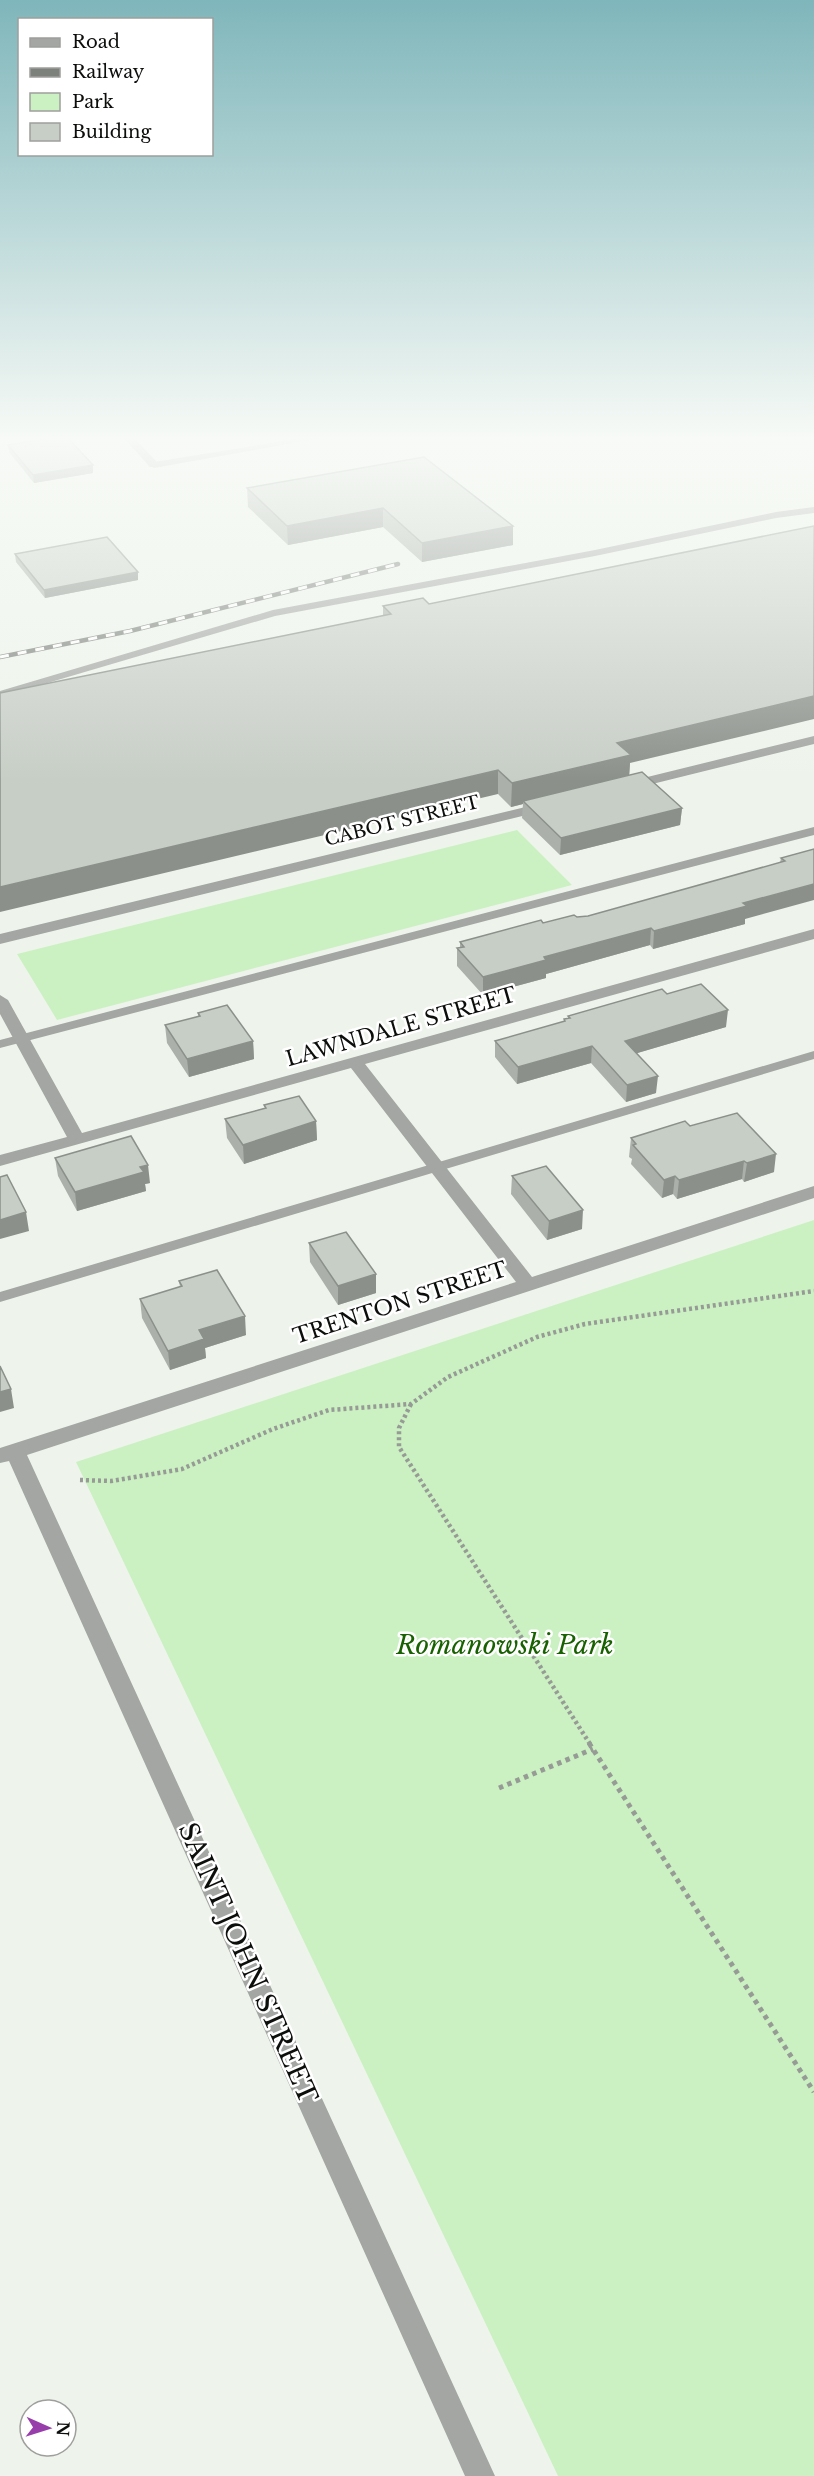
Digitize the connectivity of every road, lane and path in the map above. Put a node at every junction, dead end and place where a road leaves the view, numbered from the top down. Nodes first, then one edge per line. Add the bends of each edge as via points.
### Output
1 (602, 552) edge
2 (0, 694) edge
3 (814, 740) edge
4 (618, 788) edge
5 (560, 802) edge
6 (814, 831) edge
7 (814, 934) edge
8 (0, 939) edge
9 (0, 1000) edge
10 (21, 1038) junction
11 (0, 1044) edge
12 (814, 1055) edge
13 (355, 1062) junction
14 (77, 1139) junction
15 (0, 1161) edge
16 (437, 1167) junction
17 (814, 1192) edge
18 (528, 1285) junction
19 (814, 1291) edge
20 (0, 1297) edge
21 (411, 1404) junction
22 (8, 1453) edge
23 (80, 1480) dead end
24 (593, 1749) junction
25 (499, 1788) dead end
26 (814, 2092) edge
27 (480, 2476) edge

1 - 2 lane via 273,613
3 - 4 street
5 - 8 street, CABOT STREET
6 - 10 lane
7 - 13 street, LAWNDALE STREET
9 - 10 street
10 - 11 lane
10 - 14 street
12 - 16 lane
13 - 14 street, LAWNDALE STREET
13 - 16 street
14 - 15 street, LAWNDALE STREET
16 - 18 street
16 - 20 lane
17 - 18 street, TRENTON STREET
18 - 22 street, TRENTON STREET
19 - 21 path via 656,1312 537,1337 448,1377
21 - 23 path via 329,1410 273,1429 182,1469 111,1481
21 - 24 path via 399,1428 399,1447
22 - 27 street, SAINT JOHN STREET
24 - 25 path
24 - 26 path

